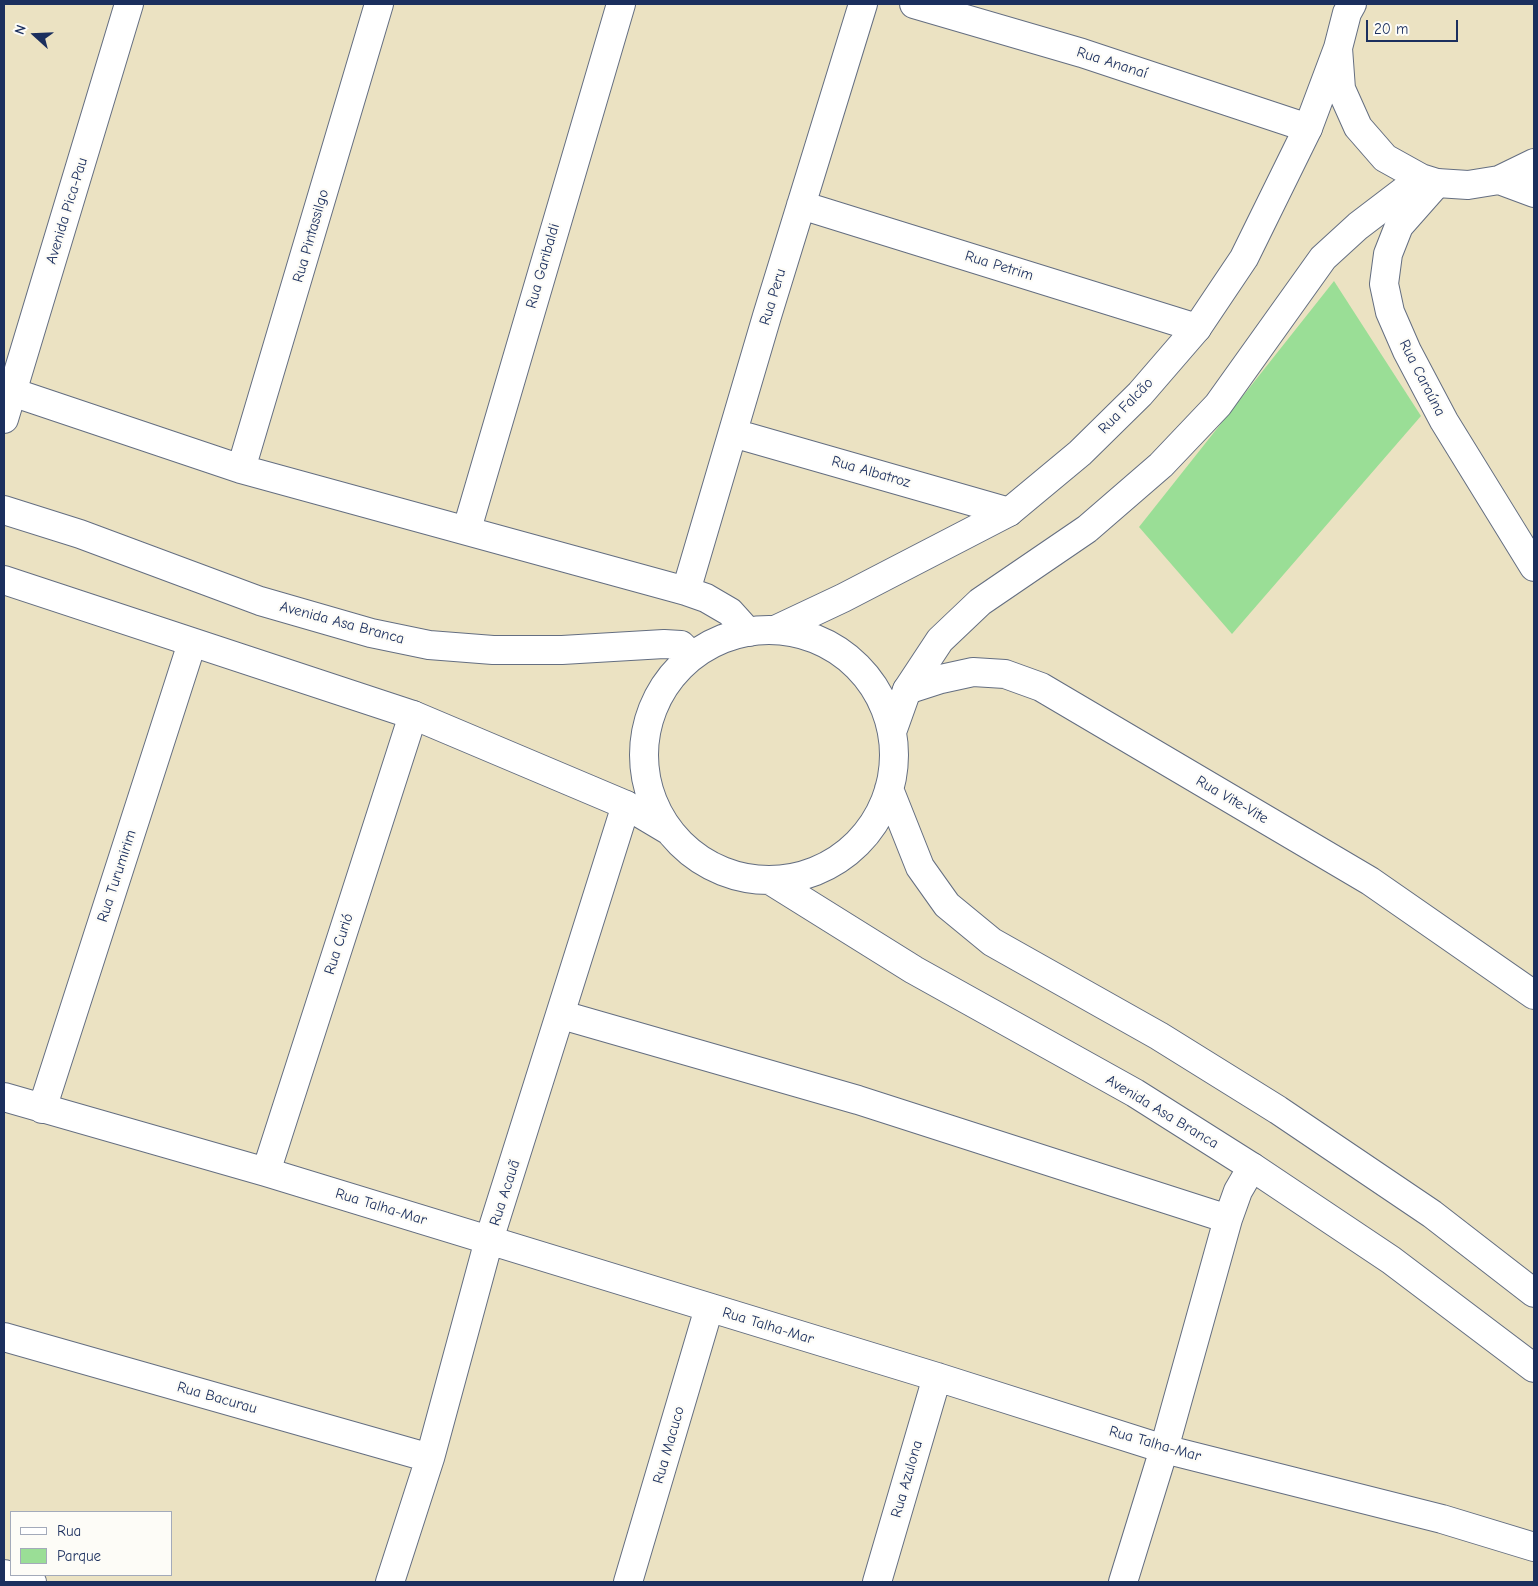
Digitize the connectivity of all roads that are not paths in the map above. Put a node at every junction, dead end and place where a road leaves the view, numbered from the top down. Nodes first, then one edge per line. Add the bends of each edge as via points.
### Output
1 (129, 4) edge
2 (379, 4) edge
3 (621, 4) edge
4 (863, 4) edge
5 (914, 4) edge
6 (1348, 7) edge
7 (1338, 48) junction
8 (1308, 128) junction
9 (1534, 162) edge
10 (1429, 180) junction
11 (1499, 180) junction
12 (1534, 193) edge
13 (801, 205) junction
14 (1197, 328) junction
15 (12, 392) junction
16 (4, 419) edge
17 (733, 433) junction
18 (241, 468) junction
19 (4, 510) edge
20 (1009, 512) junction
21 (467, 530) junction
22 (1534, 567) edge
23 (4, 580) edge
24 (686, 591) junction
25 (775, 630) junction
26 (748, 632) junction
27 (192, 643) junction
28 (692, 656) junction
29 (907, 690) junction
30 (412, 715) junction
31 (892, 732) junction
32 (889, 789) junction
33 (626, 805) junction
34 (669, 831) junction
35 (773, 882) junction
36 (1534, 995) edge
37 (562, 1014) junction
38 (4, 1097) edge
39 (42, 1109) junction
40 (1252, 1167) junction
41 (266, 1172) junction
42 (1228, 1219) junction
43 (489, 1240) junction
44 (1534, 1293) edge
45 (709, 1308) junction
46 (4, 1337) edge
47 (1534, 1368) edge
48 (937, 1377) junction
49 (1164, 1449) junction
50 (430, 1458) junction
51 (1534, 1547) edge
52 (11, 1576) edge
53 (32, 1582) edge
54 (390, 1582) edge
55 (628, 1582) edge
56 (877, 1582) edge
57 (1123, 1582) edge

1 - 15 street, Avenida Pica-Pau
2 - 18 street, Rua Pintassilgo
3 - 21 street, Rua Garibaldi
4 - 13 street, Rua Peru
5 - 8 street, Rua Ananaí via 1082,53
6 - 7 street
7 - 8 street, Rua Falcão
7 - 10 street via 1342,89 1358,127 1385,158
8 - 14 street, Rua Falcão via 1244,258
9 - 11 street
10 - 11 street via 1468,185
10 - 22 street, Rua Caraúna via 1399,226 1388,254 1384,284 1390,312 1444,421
10 - 29 street via 1358,226 1323,258 1218,405 1161,466 1087,529 980,602 940,640
11 - 12 street
13 - 14 street, Rua Petrim
13 - 17 street, Rua Peru
14 - 20 street, Rua Falcão via 1140,394 1080,453
15 - 16 street, Avenida Pica-Pau
15 - 18 street
17 - 20 street, Rua Albatroz
17 - 24 street, Rua Peru
18 - 21 street
19 - 28 street, Avenida Asa Branca via 80,534 260,601 371,634 429,645 493,650 681,645
20 - 25 street, Rua Falcão
21 - 24 street
23 - 27 street
24 - 26 street via 730,612
25 - 26 street
25 - 31 street via 808,636 838,650 863,672 882,700
26 - 28 street via 718,640
27 - 30 street
27 - 39 street, Rua Turumirim
28 - 34 street via 666,685 649,720 645,749 651,797
29 - 31 street
29 - 36 street, Rua Vite-Vite via 973,672 1005,674 1041,687 1370,881
30 - 33 street
30 - 41 street, Rua Curió
31 - 32 street via 894,760
32 - 35 street via 873,825 846,854 811,874
32 - 44 street via 920,867 947,905 992,942 1159,1036 1278,1110 1432,1214
33 - 34 street
33 - 37 street, Rua Acauã
34 - 35 street via 697,859 733,876
35 - 40 street, Avenida Asa Branca via 914,970 1135,1093
37 - 42 street via 858,1100
37 - 43 street, Rua Acauã
38 - 39 street, Rua Talha-Mar
39 - 41 street, Rua Talha-Mar
40 - 42 street via 1238,1191
40 - 47 street, Avenida Asa Branca via 1391,1260
41 - 43 street, Rua Talha-Mar
42 - 49 street
43 - 45 street, Rua Talha-Mar
43 - 50 street, Rua Acauã
45 - 48 street, Rua Talha-Mar
45 - 55 street, Rua Macuco
46 - 50 street, Rua Bacurau
48 - 49 street, Rua Talha-Mar
48 - 56 street, Rua Azulona
49 - 51 street, Rua Talha-Mar via 1442,1519
49 - 57 street
50 - 54 street, Rua Acauã
52 - 53 street

